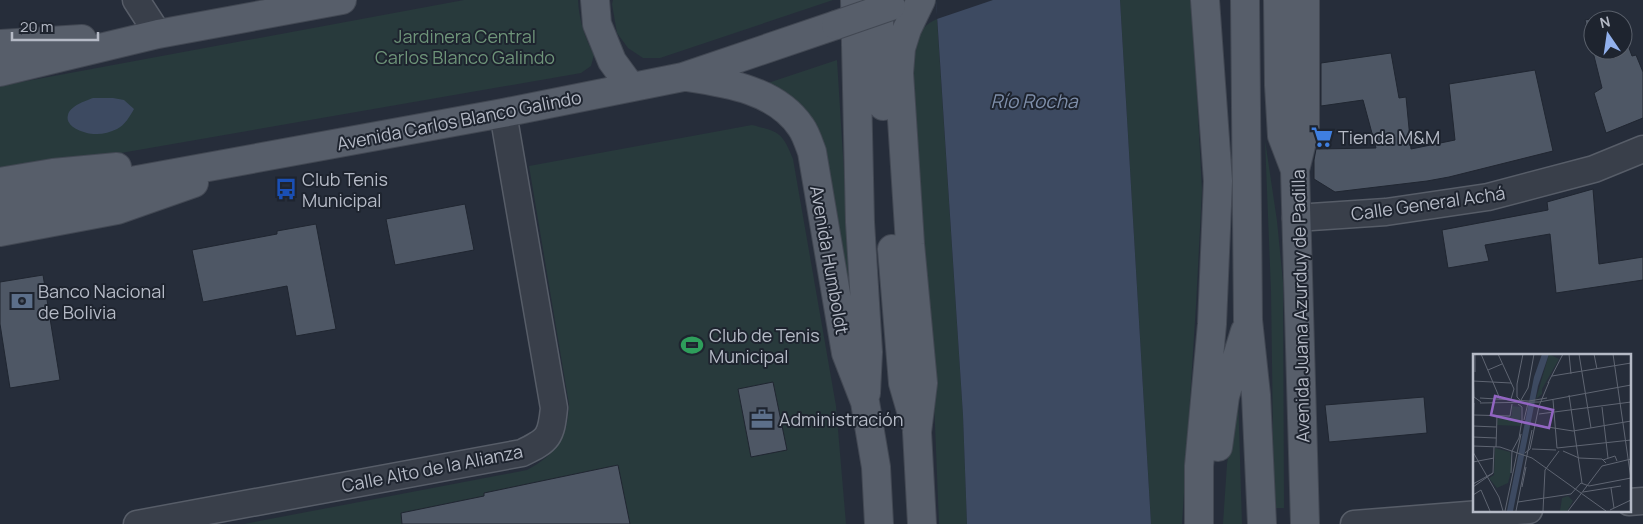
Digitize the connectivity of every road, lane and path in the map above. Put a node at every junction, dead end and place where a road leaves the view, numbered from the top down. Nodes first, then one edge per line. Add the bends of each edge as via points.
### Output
1 (136, 0) edge
2 (342, 0) edge
3 (595, 0) edge
4 (855, 0) edge
5 (921, 0) edge
6 (1205, 0) edge
7 (1245, 0) edge
8 (1278, 0) edge
9 (1305, 0) edge
10 (893, 2) edge
11 (158, 34) junction
12 (0, 44) edge
13 (0, 72) edge
14 (683, 77) junction
15 (631, 86) junction
16 (503, 113) junction
17 (1643, 149) edge
18 (278, 154) junction
19 (1295, 170) junction
20 (0, 182) edge
21 (0, 205) edge
22 (1296, 218) junction
23 (0, 232) edge
24 (1248, 320) junction
25 (865, 402) junction
26 (917, 432) junction
27 (1643, 501) edge
28 (1630, 502) edge
29 (1504, 512) edge
30 (188, 519) edge
31 (137, 524) edge
32 (879, 524) edge
33 (922, 524) edge
34 (1199, 524) edge
35 (1210, 524) edge
36 (1262, 524) edge
37 (1304, 524) edge
38 (1354, 524) edge

1 - 11 street
2 - 11 main road
3 - 15 main road via 597,24 604,42 612,60
4 - 25 main road via 860,222 868,352
5 - 26 main road via 901,48 899,73 923,383
6 - 34 main road via 1218,181 1212,324 1199,466
7 - 24 main road
8 - 19 main road via 1282,136
9 - 19 main road, Avenida Juana Azurduy de Padilla via 1305,128
10 - 14 main road, Avenida Carlos Blanco Galindo, bridge
10 - 26 main road via 880,57 902,374
11 - 12 main road
11 - 13 main road
14 - 15 main road, Avenida Carlos Blanco Galindo
14 - 25 main road, Avenida Humboldt via 721,82 751,91 782,107 802,127 812,152 846,353
15 - 16 main road, Avenida Carlos Blanco Galindo
16 - 18 main road, Avenida Carlos Blanco Galindo
16 - 30 street, Calle Alto de la Alianza via 554,408 551,430 540,444 522,453
17 - 22 street, Calle General Achá via 1594,169 1488,198 1386,212
18 - 20 main road via 53,173
18 - 21 main road, Avenida Carlos Blanco Galindo
18 - 23 main road via 117,210
19 - 22 main road, Avenida Juana Azurduy de Padilla
22 - 37 main road, Avenida Juana Azurduy de Padilla
24 - 35 main road via 1226,396
24 - 36 main road via 1256,394
25 - 32 main road, Avenida Humboldt via 876,467
26 - 33 main road
27 - 28 street
29 - 38 street
30 - 31 street, Calle Alto de la Alianza

